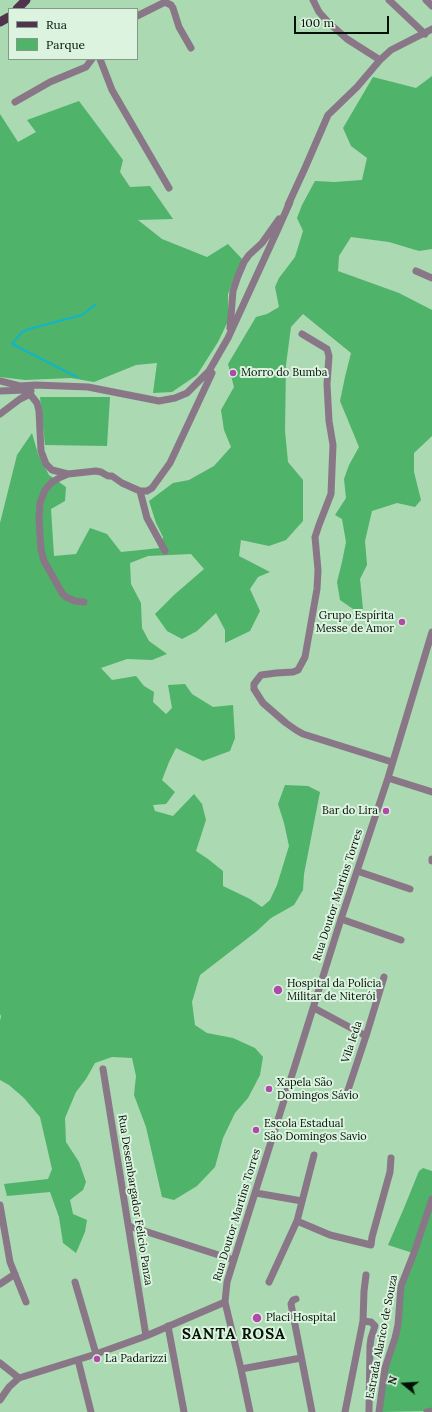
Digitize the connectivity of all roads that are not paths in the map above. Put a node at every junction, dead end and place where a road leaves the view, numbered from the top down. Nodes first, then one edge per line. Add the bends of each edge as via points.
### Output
1 (26, 0) edge
2 (313, 0) edge
3 (389, 0) edge
4 (426, 0) edge
5 (166, 1) edge
6 (432, 6) edge
7 (18, 8) edge
8 (138, 15) edge
9 (432, 29) edge
10 (425, 34) junction
11 (191, 48) dead end
12 (91, 60) edge
13 (100, 60) edge
14 (380, 60) junction
15 (15, 102) dead end
16 (170, 188) dead end
17 (290, 202) junction
18 (416, 271) dead end
19 (432, 278) edge
20 (302, 334) dead end
21 (228, 338) junction
22 (209, 371) junction
23 (0, 381) edge
24 (32, 390) junction
25 (0, 391) edge
26 (0, 414) edge
27 (68, 474) junction
28 (140, 491) junction
29 (165, 551) dead end
30 (84, 602) dead end
31 (432, 632) edge
32 (430, 643) edge
33 (392, 762) junction
34 (388, 778) junction
35 (432, 792) edge
36 (357, 871) junction
37 (410, 889) dead end
38 (341, 919) junction
39 (402, 940) dead end
40 (384, 977) dead end
41 (314, 1008) junction
42 (366, 1036) junction
43 (103, 1069) dead end
44 (348, 1090) dead end
45 (314, 1156) dead end
46 (391, 1158) dead end
47 (256, 1193) junction
48 (432, 1199) edge
49 (302, 1201) junction
50 (0, 1205) edge
51 (297, 1221) junction
52 (128, 1226) junction
53 (234, 1260) junction
54 (15, 1274) junction
55 (366, 1275) dead end
56 (75, 1282) dead end
57 (269, 1282) dead end
58 (0, 1284) edge
59 (296, 1299) dead end
60 (26, 1302) dead end
61 (225, 1302) junction
62 (364, 1321) junction
63 (168, 1326) junction
64 (146, 1336) junction
65 (96, 1354) junction
66 (301, 1358) junction
67 (78, 1360) junction
68 (0, 1363) edge
69 (241, 1369) junction
70 (20, 1378) junction
71 (0, 1400) edge
72 (432, 1411) edge
73 (91, 1412) edge
74 (184, 1412) edge
75 (250, 1412) edge
76 (312, 1412) edge
77 (345, 1412) edge
78 (369, 1412) edge
79 (379, 1412) edge
80 (427, 1412) edge

1 - 7 main road
2 - 14 street via 323,16 338,31
3 - 10 street
4 - 6 street
5 - 8 street
5 - 11 street via 173,8 179,27
9 - 10 street
10 - 14 street via 391,50
12 - 15 street via 86,67 50,82
13 - 16 street via 112,90
14 - 17 street via 328,115
17 - 21 street
17 - 21 street via 277,224 244,262 233,291
18 - 19 street
20 - 33 street via 326,349 329,356 327,384 333,444 331,494 315,537 317,589 305,657 298,670 261,675 254,684 254,689 263,702 286,723 303,734
21 - 22 street
22 - 24 street via 187,393 159,401 88,387
22 - 28 street via 212,373 170,463 152,488
23 - 24 street
24 - 25 street
24 - 26 street
24 - 27 street via 39,411 41,451 44,460 52,470
27 - 28 street via 102,472
27 - 30 street via 52,482 41,497 40,550 58,587 66,596
28 - 29 street via 147,518
31 - 32 street, Rua Doutor Martins Torres
32 - 33 street, Rua Doutor Martins Torres
33 - 34 street, Rua Doutor Martins Torres
34 - 35 street
34 - 36 street, Rua Doutor Martins Torres
36 - 37 street
36 - 38 street, Rua Doutor Martins Torres
38 - 39 street
38 - 41 street, Rua Doutor Martins Torres
40 - 42 street, Vila Ieda
41 - 42 street
41 - 47 street, Rua Doutor Martins Torres
42 - 44 street, Vila Ieda
43 - 52 street, Rua Desembargador Felício Panza
45 - 49 street
46 - 51 street via 390,1172 371,1245 330,1235
47 - 49 street
47 - 53 street, Rua Doutor Martins Torres
48 - 79 street, Estrada Alarico de Souza via 401,1286 398,1325 385,1368
49 - 51 street
50 - 54 street
51 - 57 street
52 - 53 street
52 - 64 street, Rua Desembargador Felício Panza
53 - 61 street, Rua Doutor Martins Torres via 227,1282
54 - 58 street
54 - 60 street
55 - 62 street
56 - 65 street
59 - 66 street via 291,1304
61 - 63 street
61 - 69 street, Rua Doutor Martins Torres
62 - 77 street
62 - 78 street, Estrada Alarico de Souza via 375,1326 370,1346
63 - 64 street
63 - 74 street
64 - 65 street
65 - 67 street
66 - 69 street
66 - 76 street
67 - 70 street
67 - 73 street
68 - 70 street
69 - 75 street, Rua Doutor Martins Torres
70 - 71 street via 9,1387
72 - 80 street

